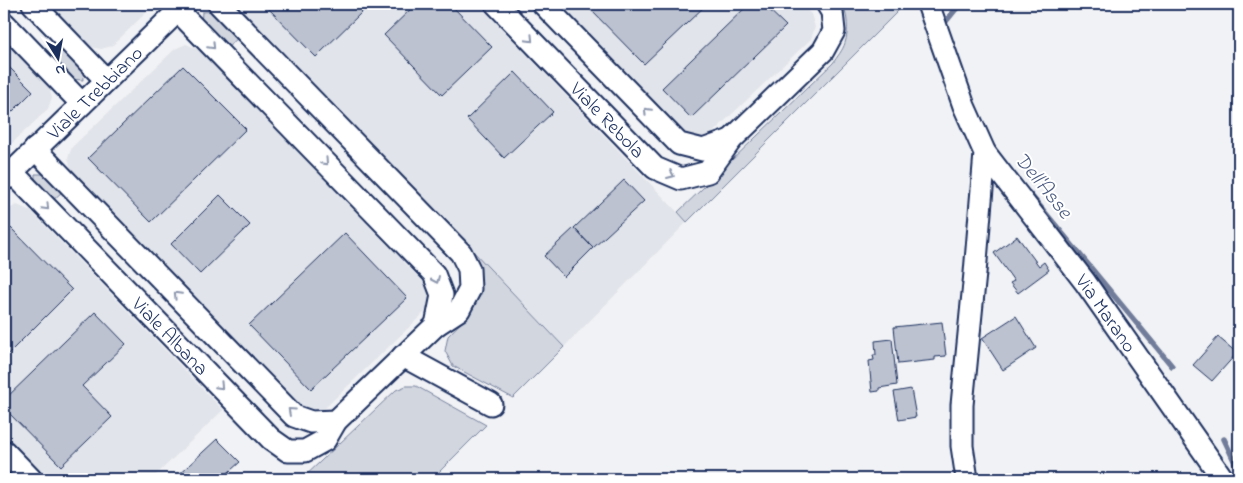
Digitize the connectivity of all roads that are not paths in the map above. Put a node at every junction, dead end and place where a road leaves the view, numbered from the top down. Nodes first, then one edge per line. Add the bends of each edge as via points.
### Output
1 (33, 4) edge
2 (219, 4) edge
3 (496, 4) edge
4 (543, 4) edge
5 (827, 4) edge
6 (928, 4) edge
7 (182, 7) edge
8 (4, 23) edge
9 (106, 80) junction
10 (82, 104) junction
11 (732, 140) junction
12 (35, 149) junction
13 (985, 153) junction
14 (8, 176) edge
15 (436, 325) junction
16 (404, 356) junction
17 (491, 404) dead end
18 (336, 421) junction
19 (4, 452) edge
20 (31, 479) edge
21 (967, 479) edge
22 (1223, 479) edge

1 - 9 street
2 - 15 street, Viale Albana via 461,253 469,269 470,289 459,310
3 -> 11 street, Viale Rebola via 655,168 681,179 708,172
11 -> 4 street, Viale Rebola via 703,150 679,144
5 - 11 street, Viale Rebola via 832,12 834,31 824,51
6 - 13 street, Via Marano via 964,106
7 - 9 street, Viale Trebbiano
7 -> 15 street via 434,274 442,296
8 - 10 street
9 - 10 street, Viale Trebbiano
10 - 12 street, Viale Trebbiano
12 - 14 street, Viale Trebbiano
18 -> 12 street, Viale Albana via 311,422 294,416
13 - 21 street via 962,406 962,446
13 - 22 street, Via Marano via 1085,282
14 -> 18 street, Viale Albana via 271,439 288,451 305,451 325,440
15 - 16 street, Viale Albana
16 - 17 street
16 - 18 street, Viale Albana
19 - 20 street

